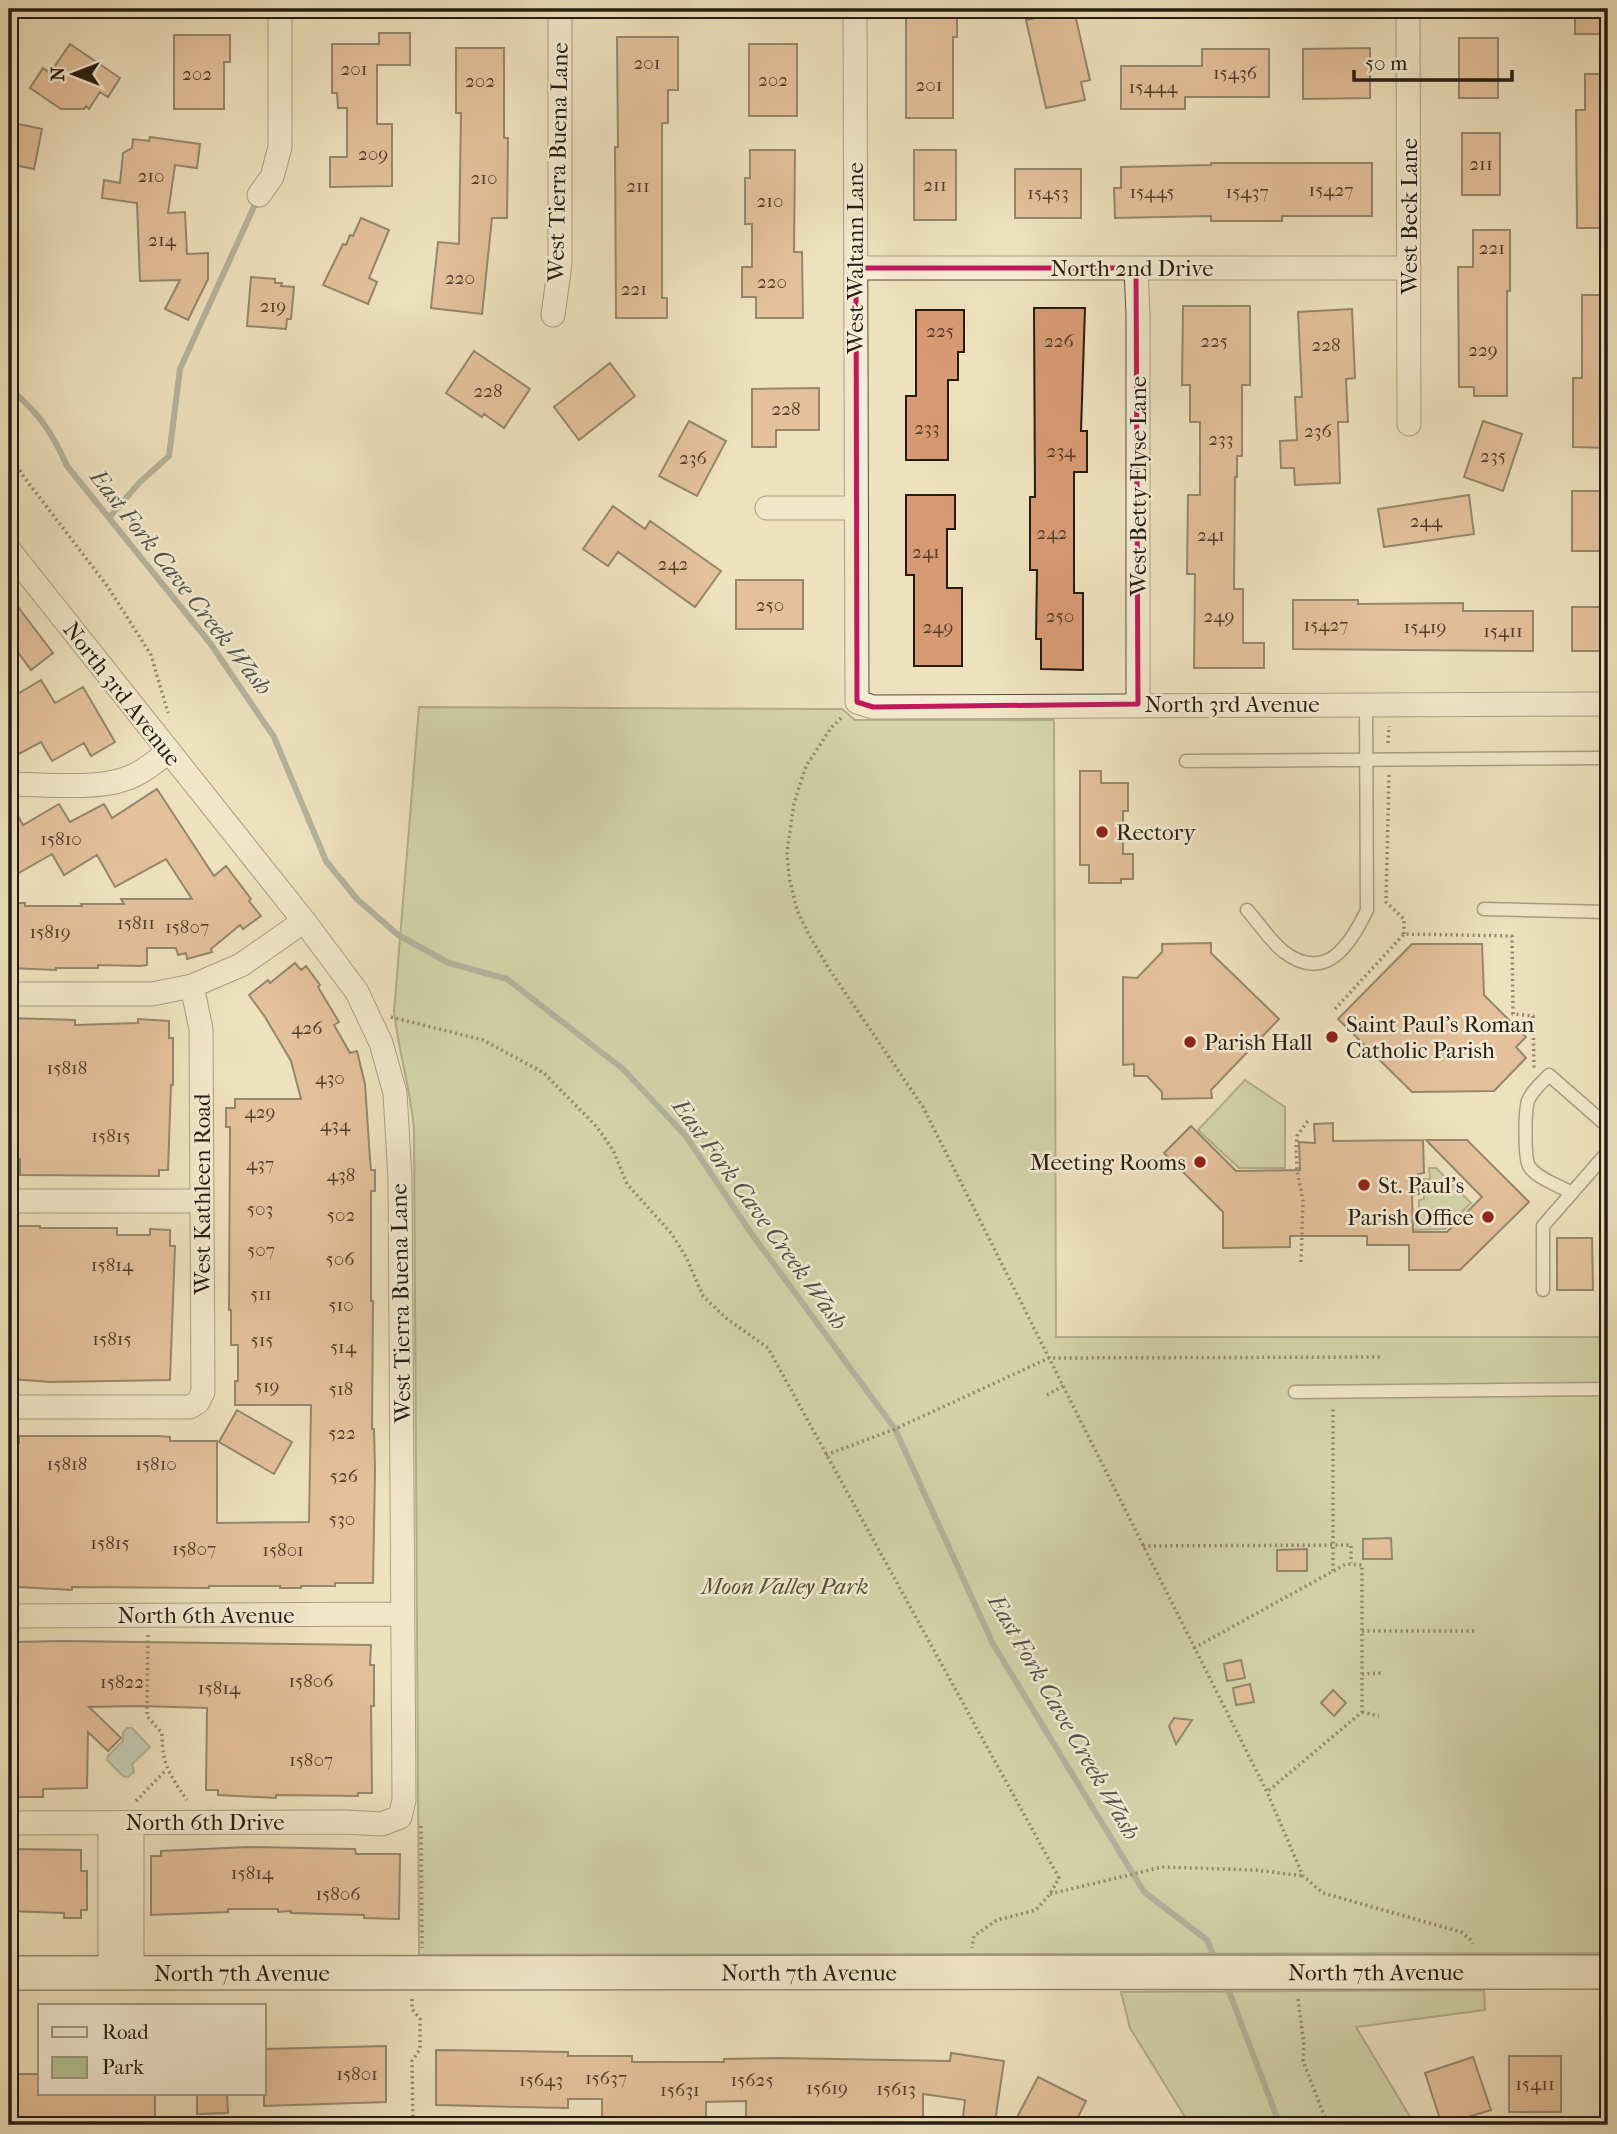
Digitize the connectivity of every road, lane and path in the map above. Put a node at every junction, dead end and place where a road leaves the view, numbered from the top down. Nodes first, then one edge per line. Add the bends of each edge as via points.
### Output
1 (280, 9) edge
2 (560, 9) edge
3 (855, 9) edge
4 (1408, 9) edge
5 (259, 195) dead end
6 (856, 268) junction
7 (1136, 268) junction
8 (1409, 268) junction
9 (553, 315) dead end
10 (1409, 424) dead end
11 (9, 451) edge
12 (767, 508) dead end
13 (855, 508) junction
14 (9, 550) edge
15 (1138, 704) junction
16 (1366, 704) junction
17 (1608, 704) edge
18 (849, 710) junction
19 (1390, 721) dead end
20 (174, 722) dead end
21 (168, 752) junction
22 (1602, 758) dead end
23 (1367, 760) junction
24 (1389, 760) junction
25 (1186, 761) dead end
26 (9, 783) edge
27 (236, 837) joint
28 (1484, 909) dead end
29 (1247, 910) dead end
30 (1608, 912) edge
31 (304, 921) junction
32 (1404, 934) junction
33 (192, 986) junction
34 (9, 994) edge
35 (1335, 1009) dead end
36 (389, 1016) dead end
37 (1533, 1072) dead end
38 (1309, 1119) dead end
39 (1608, 1124) edge
40 (1605, 1155) dead end
41 (1570, 1192) junction
42 (9, 1201) edge
43 (202, 1201) junction
44 (1301, 1262) dead end
45 (1543, 1290) dead end
46 (1382, 1357) dead end
47 (1049, 1358) junction
48 (1065, 1385) junction
49 (1608, 1389) edge
50 (1295, 1392) dead end
51 (1047, 1395) dead end
52 (1333, 1405) dead end
53 (9, 1407) edge
54 (827, 1455) junction
55 (1332, 1545) junction
56 (1143, 1546) junction
57 (1351, 1563) junction
58 (1333, 1572) junction
59 (403, 1614) junction
60 (148, 1615) junction
61 (9, 1616) edge
62 (1362, 1631) junction
63 (1477, 1631) dead end
64 (1194, 1648) junction
65 (1382, 1673) dead end
66 (1362, 1674) junction
67 (1362, 1712) junction
68 (1379, 1716) dead end
69 (166, 1770) junction
70 (1267, 1792) junction
71 (400, 1817) joint
72 (188, 1822) junction
73 (9, 1823) edge
74 (126, 1823) junction
75 (1049, 1894) junction
76 (972, 1949) dead end
77 (121, 1972) junction
78 (1608, 1972) edge
79 (9, 1973) edge
80 (1308, 1973) junction
81 (1328, 2125) edge

1 - 5 street via 279,147 272,177
2 - 9 street, West Tierra Buena Lane via 560,264
3 - 6 street, West Waltann Lane
4 - 8 street, West Beck Lane
6 - 7 street, North 2nd Drive
6 - 13 street, West Waltann Lane
7 - 8 street, North 2nd Drive
7 - 15 street, West Betty Elyse Lane
8 - 10 street, West Beck Lane
11 - 20 path via 108,587 151,655
12 - 13 street
13 - 18 street, West Waltann Lane
14 - 21 street, North 3rd Avenue
15 - 16 street, North 3rd Avenue
15 - 18 street, North 3rd Avenue
16 - 17 street, North 3rd Avenue
16 - 23 lane
18 - 47 path via 831,728 807,766 794,803 787,852 797,910 829,969 923,1107
19 - 24 path
21 - 26 street via 125,779 101,784
21 - 27 street, North 3rd Avenue
22 - 24 lane
23 - 24 lane
23 - 25 lane
23 - 29 lane via 1367,910 1346,948 1318,962 1301,960 1282,950
24 - 32 path via 1386,902 1404,919
27 - 31 street, West Tierra Buena Lane
28 - 30 lane
31 - 33 street via 241,965
31 - 59 street, West Tierra Buena Lane via 371,1018 395,1093 400,1179
32 - 35 path
32 - 37 path via 1512,936 1513,1014 1533,1016
33 - 34 street via 152,993
33 - 43 street, West Kathleen Road via 201,1029
36 - 54 path via 483,1040 544,1073 597,1126 613,1150 626,1184 681,1249 703,1296 768,1348
38 - 44 path via 1297,1136 1296,1149 1303,1201
39 - 41 lane via 1549,1075 1531,1096 1527,1106 1528,1165
40 - 41 lane
41 - 45 lane via 1543,1226
42 - 43 street
43 - 53 street, West Kathleen Road via 203,1392 198,1402 190,1407
46 - 47 path
47 - 48 path
47 - 54 path
48 - 51 path
48 - 56 path
49 - 50 lane
52 - 55 path
54 - 75 path via 1059,1878
55 - 56 path
55 - 57 path via 1351,1545
55 - 58 path
56 - 64 path
57 - 58 path
57 - 62 path via 1362,1565
58 - 64 path
59 - 60 street, North 6th Avenue
59 - 71 street, West Tierra Buena Lane via 404,1800
60 - 61 street, North 6th Avenue
60 - 69 path via 147,1716 162,1732
62 - 63 path
62 - 66 path
64 - 70 path
65 - 66 path
66 - 67 path
67 - 68 path
67 - 70 path
69 - 72 path via 188,1802
69 - 74 path via 136,1801
70 - 75 path via 1303,1876 1162,1867
71 - 72 street, North 6th Drive via 382,1824
72 - 74 street, North 6th Drive
73 - 74 street, North 6th Drive
74 - 77 street
75 - 76 path via 1036,1910 997,1920 974,1936
77 - 79 street, North 7th Avenue
77 - 80 street, North 7th Avenue
78 - 80 street, North 7th Avenue
80 - 81 path via 1298,1998 1303,2061

